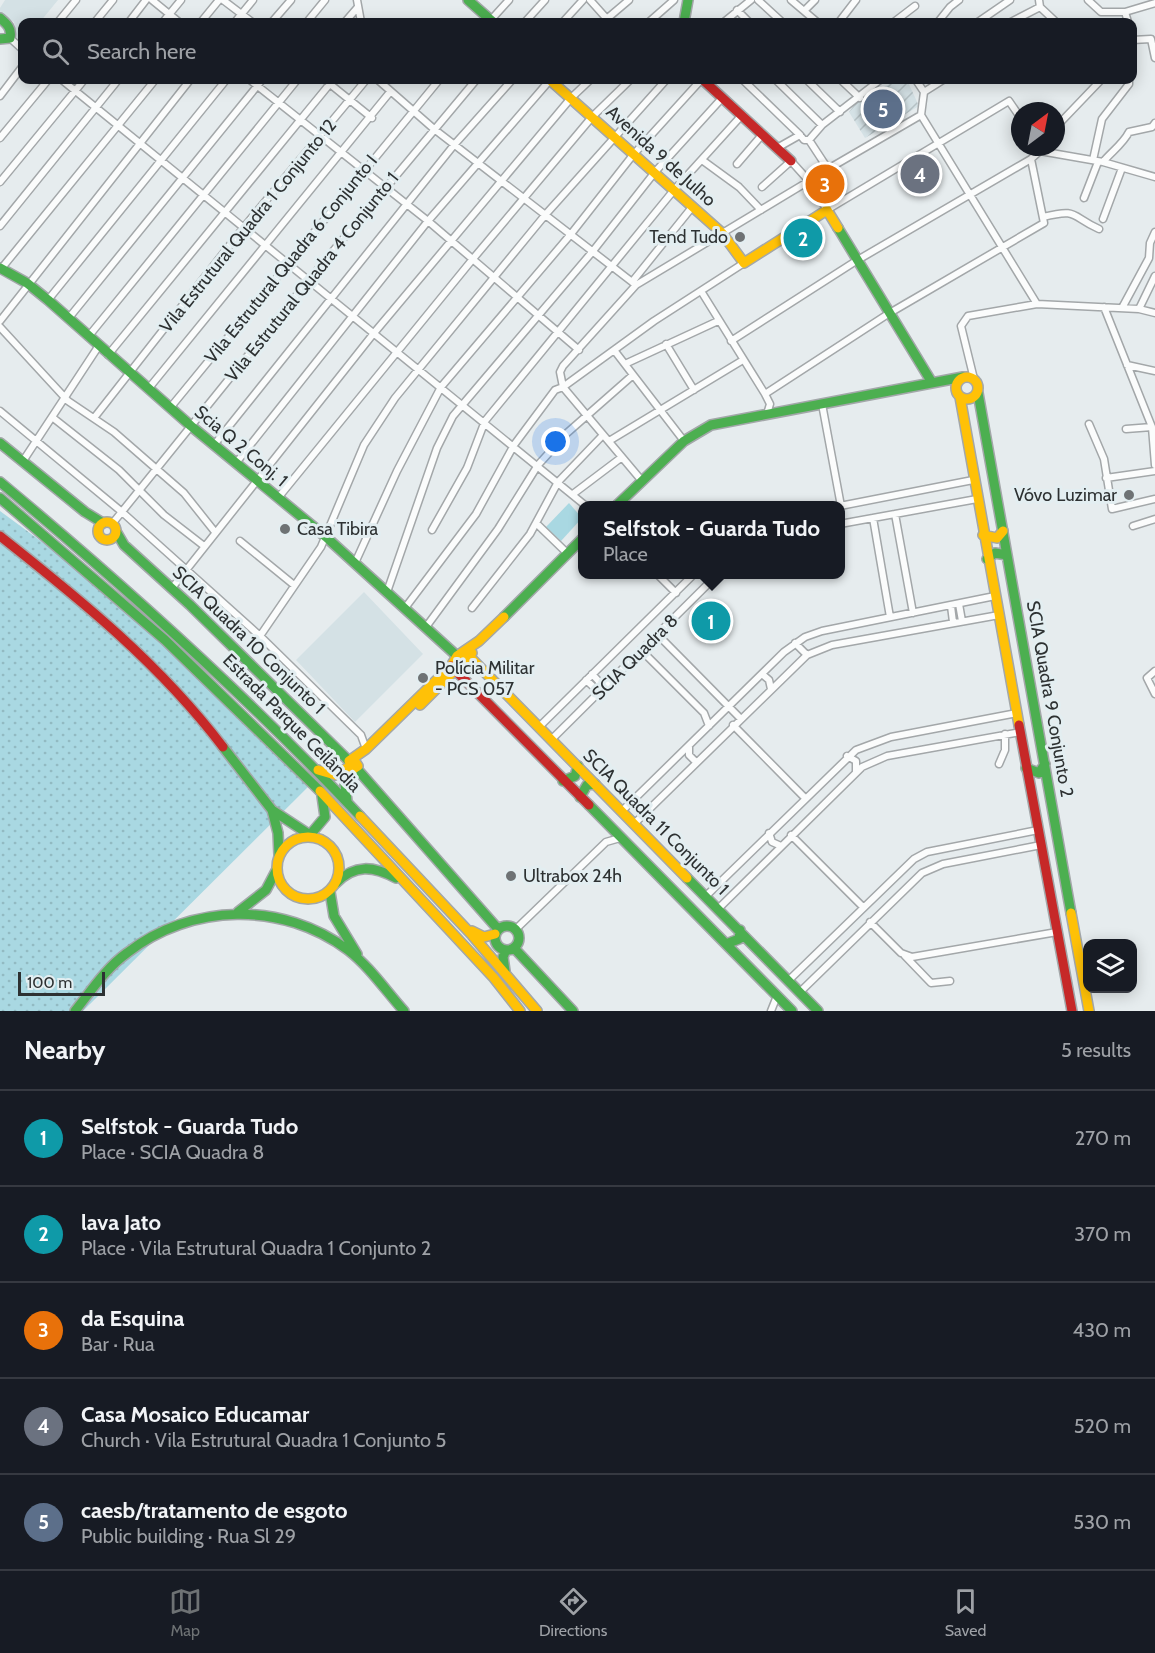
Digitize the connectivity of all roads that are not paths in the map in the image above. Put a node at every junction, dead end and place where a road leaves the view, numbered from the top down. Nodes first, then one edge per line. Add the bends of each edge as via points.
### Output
1 (76, 0) edge
2 (113, 0) edge
3 (147, 0) edge
4 (152, 0) edge
5 (181, 0) edge
6 (221, 0) edge
7 (253, 0) edge
8 (291, 0) edge
9 (325, 0) edge
10 (509, 0) edge
11 (546, 0) edge
12 (583, 0) edge
13 (590, 0) edge
14 (629, 0) edge
15 (674, 0) edge
16 (688, 0) edge
17 (751, 0) edge
18 (758, 0) edge
19 (791, 0) edge
20 (815, 0) edge
21 (856, 0) edge
22 (945, 0) edge
23 (959, 0) edge
24 (1010, 0) edge
25 (1088, 0) edge
26 (471, 1) edge
27 (357, 3) edge
28 (1039, 3) edge
29 (1155, 3) edge
30 (915, 6) dead end
31 (950, 7) junction
32 (737, 10) junction
33 (804, 11) junction
34 (1125, 12) junction
35 (242, 14) junction
36 (169, 15) junction
37 (0, 18) edge
38 (61, 18) edge
39 (98, 18) edge
40 (132, 18) edge
41 (166, 18) edge
42 (173, 18) edge
43 (205, 18) edge
44 (238, 18) edge
45 (247, 18) edge
46 (276, 18) edge
47 (310, 18) edge
48 (348, 18) edge
49 (360, 18) edge
50 (487, 18) edge
51 (494, 18) edge
52 (529, 18) edge
53 (567, 18) edge
54 (603, 18) edge
55 (608, 18) edge
56 (654, 18) edge
57 (685, 18) edge
58 (728, 18) edge
59 (745, 18) edge
60 (778, 18) edge
61 (812, 18) edge
62 (842, 18) edge
63 (899, 18) edge
64 (941, 18) edge
65 (984, 18) edge
66 (1017, 18) edge
67 (1052, 18) edge
68 (1127, 18) edge
69 (5, 38) edge
70 (1137, 40) edge
71 (18, 46) edge
72 (1155, 58) edge
73 (18, 72) edge
74 (45, 84) edge
75 (67, 84) edge
76 (80, 84) edge
77 (115, 84) edge
78 (152, 84) edge
79 (187, 84) edge
80 (223, 84) edge
81 (258, 84) edge
82 (262, 84) edge
83 (294, 84) edge
84 (327, 84) edge
85 (332, 84) edge
86 (363, 84) edge
87 (382, 84) edge
88 (436, 84) edge
89 (473, 84) edge
90 (508, 84) edge
91 (547, 84) edge
92 (555, 84) edge
93 (586, 84) edge
94 (626, 84) edge
95 (662, 84) edge
96 (698, 84) edge
97 (707, 84) edge
98 (747, 84) edge
99 (780, 84) edge
100 (811, 84) edge
101 (844, 84) edge
102 (873, 84) edge
103 (919, 84) edge
104 (937, 84) edge
105 (1097, 84) edge
106 (1129, 84) edge
107 (75, 90) junction
108 (390, 92) junction
109 (924, 92) junction
110 (0, 96) edge
111 (723, 97) junction
112 (571, 98) junction
113 (860, 98) junction
114 (351, 100) junction
115 (279, 102) junction
116 (1011, 103) edge
117 (96, 107) junction
118 (412, 111) junction
119 (840, 112) junction
120 (921, 115) junction
121 (742, 116) junction
122 (592, 117) junction
123 (372, 118) junction
124 (1065, 118) edge
125 (300, 119) junction
126 (1155, 123) edge
127 (118, 125) junction
128 (822, 125) junction
129 (434, 129) junction
130 (613, 135) junction
131 (762, 135) junction
132 (800, 135) junction
133 (320, 136) junction
134 (0, 138) edge
135 (809, 140) junction
136 (139, 142) junction
137 (939, 144) junction
138 (454, 145) junction
139 (777, 148) junction
140 (1065, 154) edge
141 (342, 155) junction
142 (633, 155) junction
143 (1034, 156) edge
144 (161, 159) junction
145 (1031, 159) junction
146 (702, 160) junction
147 (791, 161) junction
148 (1098, 161) junction
149 (479, 164) junction
150 (737, 164) dead end
151 (1122, 168) junction
152 (363, 171) junction
153 (655, 172) junction
154 (1155, 176) edge
155 (183, 177) junction
156 (502, 181) junction
157 (809, 181) junction
158 (0, 182) edge
159 (762, 187) dead end
160 (384, 188) junction
161 (674, 190) junction
162 (203, 194) junction
163 (970, 194) junction
164 (524, 198) junction
165 (1084, 198) dead end
166 (406, 206) junction
167 (693, 206) junction
168 (761, 210) junction
169 (826, 210) junction
170 (224, 211) junction
171 (546, 214) junction
172 (1044, 217) junction
173 (1103, 219) dead end
174 (428, 221) junction
175 (0, 226) edge
176 (244, 227) junction
177 (1099, 229) dead end
178 (1155, 231) edge
179 (723, 233) junction
180 (571, 234) junction
181 (450, 243) junction
182 (266, 245) junction
183 (1002, 247) junction
184 (593, 250) junction
185 (472, 260) junction
186 (856, 261) junction
187 (287, 263) junction
188 (744, 263) junction
189 (613, 267) junction
190 (1, 268) edge
191 (1155, 276) edge
192 (494, 278) junction
193 (308, 281) junction
194 (27, 283) junction
195 (634, 284) junction
196 (701, 291) junction
197 (516, 297) junction
198 (330, 298) junction
199 (48, 300) junction
200 (1037, 304) junction
201 (1104, 306) junction
202 (1122, 308) junction
203 (1139, 309) junction
204 (1155, 313) edge
205 (888, 314) junction
206 (352, 316) junction
207 (537, 316) junction
208 (68, 319) junction
209 (0, 321) edge
210 (718, 321) junction
211 (0, 327) edge
212 (374, 333) junction
213 (557, 333) junction
214 (88, 337) junction
215 (731, 340) junction
216 (666, 344) junction
217 (98, 347) junction
218 (579, 350) junction
219 (614, 350) junction
220 (396, 351) junction
221 (108, 355) junction
222 (743, 360) junction
223 (625, 364) junction
224 (1127, 365) junction
225 (418, 369) junction
226 (1155, 371) edge
227 (129, 372) junction
228 (633, 375) junction
229 (963, 377) junction
230 (974, 379) junction
231 (936, 380) junction
232 (441, 387) junction
233 (563, 387) junction
234 (149, 388) junction
235 (694, 390) junction
236 (978, 393) junction
237 (765, 394) junction
238 (958, 394) junction
239 (64, 395) junction
240 (462, 404) junction
241 (822, 404) junction
242 (170, 408) junction
243 (660, 410) junction
244 (0, 411) edge
245 (767, 414) junction
246 (52, 417) junction
247 (587, 417) junction
248 (94, 418) junction
249 (485, 422) junction
250 (1089, 424) dead end
251 (191, 426) junction
252 (1152, 427) junction
253 (1126, 429) dead end
254 (603, 435) junction
255 (609, 441) junction
256 (684, 441) junction
257 (36, 442) junction
258 (0, 443) edge
259 (214, 445) junction
260 (514, 445) junction
261 (622, 457) junction
262 (23, 461) junction
263 (236, 463) junction
264 (538, 465) junction
265 (1155, 465) edge
266 (157, 470) junction
267 (1155, 471) edge
268 (1106, 478) junction
269 (973, 480) junction
270 (257, 481) junction
271 (642, 481) junction
272 (0, 482) edge
273 (558, 482) junction
274 (140, 490) junction
275 (573, 494) junction
276 (0, 498) edge
277 (278, 498) junction
278 (977, 499) junction
279 (1155, 499) edge
280 (581, 501) edge
281 (621, 501) edge
282 (839, 501) edge
283 (845, 505) edge
284 (122, 512) junction
285 (895, 514) junction
286 (873, 518) junction
287 (1155, 519) edge
288 (845, 523) edge
289 (537, 524) junction
290 (1133, 526) dead end
291 (108, 530) junction
292 (432, 530) dead end
293 (1003, 531) junction
294 (215, 532) junction
295 (983, 535) junction
296 (0, 536) edge
297 (326, 537) junction
298 (240, 541) dead end
299 (578, 543) edge
300 (204, 546) junction
301 (568, 554) junction
302 (1007, 555) junction
303 (987, 559) junction
304 (355, 563) junction
305 (186, 569) junction
306 (662, 579) edge
307 (689, 579) edge
308 (713, 579) edge
309 (294, 585) junction
310 (171, 588) junction
311 (387, 592) junction
312 (676, 593) junction
313 (996, 596) junction
314 (960, 604) junction
315 (951, 606) junction
316 (405, 608) junction
317 (472, 608) dead end
318 (913, 613) junction
319 (999, 615) junction
320 (890, 617) junction
321 (962, 621) junction
322 (953, 622) junction
323 (426, 627) junction
324 (658, 635) junction
325 (260, 636) junction
326 (795, 643) junction
327 (641, 650) junction
328 (464, 655) junction
329 (807, 655) junction
330 (454, 668) junction
331 (1155, 671) edge
332 (592, 674) junction
333 (762, 674) junction
334 (586, 680) junction
335 (604, 687) junction
336 (771, 689) junction
337 (599, 692) junction
338 (1155, 694) edge
339 (728, 707) junction
340 (1017, 713) junction
341 (740, 718) junction
342 (733, 725) junction
343 (709, 726) junction
344 (539, 727) junction
345 (1021, 732) junction
346 (1005, 734) junction
347 (361, 735) junction
348 (376, 740) junction
349 (552, 740) junction
350 (689, 746) junction
351 (366, 749) junction
352 (847, 756) junction
353 (696, 762) junction
354 (999, 764) dead end
355 (1045, 764) junction
356 (353, 765) junction
357 (578, 766) junction
358 (314, 767) junction
359 (1026, 768) junction
360 (855, 771) junction
361 (563, 781) junction
362 (595, 784) junction
363 (1048, 787) junction
364 (320, 792) junction
365 (1030, 792) junction
366 (580, 797) junction
367 (805, 798) junction
368 (347, 801) junction
369 (272, 810) junction
370 (622, 811) junction
371 (634, 824) junction
372 (610, 827) junction
373 (1038, 830) junction
374 (769, 833) junction
375 (310, 835) junction
376 (791, 835) junction
377 (620, 838) junction
378 (606, 842) junction
379 (1041, 845) junction
380 (781, 846) junction
381 (279, 855) junction
382 (276, 871) junction
383 (336, 883) junction
384 (406, 884) junction
385 (330, 892) junction
386 (706, 896) junction
387 (863, 907) junction
388 (719, 908) junction
389 (238, 912) junction
390 (456, 919) junction
391 (870, 922) junction
392 (515, 930) junction
393 (740, 930) junction
394 (496, 931) junction
395 (1057, 932) junction
396 (833, 936) junction
397 (726, 944) junction
398 (845, 946) junction
399 (510, 949) junction
400 (763, 953) junction
401 (905, 956) junction
402 (749, 968) junction
403 (369, 971) junction
404 (505, 971) junction
405 (788, 981) junction
406 (950, 981) dead end
407 (800, 992) junction
408 (777, 996) junction
409 (789, 1008) edge
410 (75, 1011) edge
411 (404, 1011) edge
412 (520, 1011) edge
413 (537, 1011) edge
414 (573, 1011) edge
415 (771, 1011) edge
416 (819, 1011) edge
417 (1072, 1011) edge
418 (1089, 1011) edge

1 - 38 street
2 - 39 street
3 - 40 street
4 - 36 street
5 - 36 street
6 - 35 street
6 - 43 street
7 - 35 street
8 - 46 street
9 - 47 street
10 - 51 street
11 - 52 street
12 - 53 street
13 - 54 street
14 - 55 street
15 - 56 street
16 - 57 main road
17 - 32 street
18 - 60 street
19 - 33 street
20 - 33 street
21 - 62 street
22 - 31 street
23 - 31 street
24 - 65 street
25 - 34 street via 1101,12
26 - 50 main road
27 - 48 street
27 - 49 street
28 - 66 street
28 - 67 street
29 - 34 street
30 - 63 street
31 - 64 street
32 - 58 street
32 - 59 street
33 - 61 street
34 - 68 street
35 - 44 street
35 - 45 street
36 - 41 street
36 - 42 street
37 - 69 main road via 11,29
69 - 71 street
70 - 72 street via 1151,39
73 - 110 street
74 - 134 street
75 - 107 street
76 - 107 street
77 - 117 street
78 - 127 street
79 - 136 street
80 - 144 street
81 - 155 street
82 - 115 street
83 - 115 street
84 - 125 street
85 - 114 street
86 - 114 street, Vila Estrutural Quadra 1 Conjunto 12
87 - 108 street
88 - 118 street, Vila Estrutural Quadra 6 Conjunto I
89 - 129 street, Vila Estrutural Quadra 4 Conjunto 1
90 - 138 street
91 - 149 street
92 - 112 main road, Avenida 9 de Julho
93 - 112 street
94 - 122 street
95 - 130 street
96 - 142 street
97 - 111 main road
98 - 132 street
99 - 128 street
100 - 119 street
101 - 113 street
102 - 113 street
103 - 109 street
104 - 109 street
105 - 124 street
106 - 148 street via 1102,119
107 - 117 street
107 - 158 street
108 - 118 street
108 - 123 street
109 - 120 street
111 - 121 main road
111 - 153 street
112 - 122 main road, Avenida 9 de Julho
112 - 156 street
113 - 119 street
114 - 123 street
114 - 133 street, Vila Estrutural Quadra 1 Conjunto 12
115 - 125 street
115 - 162 street
116 - 137 street
117 - 127 street
117 - 175 street
118 - 129 street
118 - 152 street, Vila Estrutural Quadra 6 Conjunto I
119 - 128 street
120 - 135 street via 828,169
120 - 137 street
121 - 131 main road
121 - 146 street
122 - 130 main road, Avenida 9 de Julho
122 - 164 street
123 - 141 street
125 - 133 street
125 - 170 street
126 - 148 street via 1129,132 1125,141
127 - 136 street
127 - 190 street
128 - 135 street
129 - 138 street
129 - 160 street, Vila Estrutural Quadra 4 Conjunto 1
130 - 142 main road, Avenida 9 de Julho
130 - 171 street
131 - 139 main road
131 - 150 street
132 - 135 street
132 - 139 street
133 - 141 street
133 - 176 street, Vila Estrutural Quadra 1 Conjunto 12
136 - 144 street
136 - 194 street
137 - 163 street
137 - 169 street
138 - 149 street
138 - 166 street
139 - 147 main road
140 - 148 street
141 - 152 street
141 - 182 street
142 - 153 main road, Avenida 9 de Julho
142 - 180 street
143 - 145 street
144 - 155 street
144 - 199 street
145 - 163 street
145 - 172 street
146 - 161 street
146 - 168 street via 740,187
147 - 157 street
147 - 159 street
148 - 151 street
148 - 165 street
149 - 156 street
149 - 174 street
151 - 154 street
151 - 173 street
152 - 160 street
152 - 187 street, Vila Estrutural Quadra 6 Conjunto I
153 - 161 main road, Avenida 9 de Julho
153 - 184 street
155 - 162 street
155 - 208 street
156 - 164 street
156 - 181 street
157 - 168 street
157 - 169 street
160 - 166 street
160 - 193 street, Vila Estrutural Quadra 4 Conjunto 1
161 - 167 main road, Avenida 9 de Julho
161 - 189 street
162 - 170 street
162 - 214 street
163 - 183 street
163 - 186 street
164 - 171 street
164 - 185 street
166 - 174 street
166 - 198 street
167 - 179 main road, Avenida 9 de Julho
167 - 195 street
168 - 179 street
169 - 186 main road
169 - 188 main road
170 - 176 street
170 - 221 street
171 - 180 street
171 - 192 street
172 - 177 street via 1067,211
172 - 183 street via 1044,224
174 - 181 street
174 - 206 street
176 - 182 street
176 - 227 street, Vila Estrutural Quadra 1 Conjunto 12
178 - 202 street via 1149,258
179 - 188 main road, Avenida 9 de Julho
179 - 195 street
180 - 184 street
180 - 197 street
181 - 185 street
181 - 212 street
182 - 187 street
182 - 234 street
183 - 200 street
183 - 205 street
184 - 189 street
184 - 207 street
185 - 192 street
185 - 220 street
186 - 205 main road
186 - 215 street
187 - 193 street
187 - 242 street, Vila Estrutural Quadra 6 Conjunto I
188 - 196 street
189 - 195 street
189 - 213 street
190 - 194 main road, Scia Q 2 Conj. 1
191 - 203 street
192 - 197 street
192 - 225 street
193 - 198 street
193 - 251 street, Vila Estrutural Quadra 4 Conjunto 1
194 - 199 main road, Scia Q 2 Conj. 1
194 - 209 street
195 - 218 street
196 - 210 street
196 - 219 street
197 - 207 street
197 - 232 street
198 - 206 street
198 - 259 street
199 - 208 main road, Scia Q 2 Conj. 1
200 - 201 street
200 - 230 street via 968,316 962,326
201 - 202 street
201 - 224 street
202 - 203 street
203 - 204 street
205 - 231 main road
205 - 237 street
206 - 212 street
206 - 263 street
207 - 213 street
207 - 240 street
208 - 214 main road, Scia Q 2 Conj. 1
210 - 215 street
210 - 216 street
211 - 239 street
212 - 220 street
212 - 270 street
213 - 218 street
213 - 249 street
214 - 217 main road, Scia Q 2 Conj. 1
215 - 222 street
216 - 223 street
216 - 235 street
217 - 221 main road, Scia Q 2 Conj. 1
217 - 239 street
218 - 233 street via 560,372
219 - 223 street
219 - 233 street
220 - 225 street
220 - 277 street
221 - 227 main road, Scia Q 2 Conj. 1
222 - 235 street
222 - 237 street
223 - 228 street
224 - 226 street
224 - 252 street
225 - 232 street
225 - 297 street via 376,423
227 - 234 main road, Scia Q 2 Conj. 1
227 - 248 street, Vila Estrutural Quadra 1 Conjunto 12
228 - 243 street
228 - 247 street
229 - 230 main road
229 - 231 main road
229 - 238 main road via 957,383
230 - 236 main road
231 - 238 main road
231 - 241 main road
232 - 240 street
232 - 304 street
233 - 247 street
233 - 260 street via 555,390
234 - 242 main road, Scia Q 2 Conj. 1
235 - 243 street
236 - 238 main road via 970,399
236 - 293 main road, SCIA Quadra 9 Conjunto 2
237 - 245 street via 770,404
238 - 269 main road
239 - 246 street
239 - 248 street
240 - 249 street
240 - 311 street via 437,448
241 - 245 main road
241 - 282 street
242 - 251 main road, Scia Q 2 Conj. 1
243 - 255 street
243 - 256 street
244 - 257 street
245 - 256 main road via 711,425
246 - 257 street
246 - 274 street
247 - 254 street
247 - 264 street via 555,444
248 - 266 street
249 - 260 street
249 - 292 street via 468,468
250 - 268 street via 1104,459
251 - 259 main road, Scia Q 2 Conj. 1
251 - 266 street, Vila Estrutural Quadra 4 Conjunto 1
252 - 253 street
252 - 265 street
254 - 255 street
254 - 273 street
255 - 261 street
256 - 271 main road
257 - 262 street
257 - 284 street
258 - 262 main road, SCIA Quadra 10 Conjunto 1
259 - 263 main road, Scia Q 2 Conj. 1
260 - 264 street
260 - 316 street via 476,514
261 - 271 street
261 - 275 street
262 - 291 main road, SCIA Quadra 10 Conjunto 1
263 - 270 main road, Scia Q 2 Conj. 1
264 - 273 street
264 - 323 street via 498,529
266 - 274 street, Vila Estrutural Quadra 4 Conjunto 1
266 - 294 street via 184,493
267 - 268 street
268 - 279 street via 1112,508
269 - 278 main road
269 - 283 street
270 - 277 main road, Scia Q 2 Conj. 1
270 - 294 street
271 - 281 main road
272 - 358 main road, Estrada Parque Ceilândia via 94,560 223,677
273 - 275 street
273 - 289 street
274 - 284 street, Vila Estrutural Quadra 4 Conjunto 1
274 - 300 street via 164,515
275 - 280 street
276 - 364 main road, Estrada Parque Ceilândia via 173,649
277 - 297 main road, Scia Q 2 Conj. 1
278 - 285 street
278 - 295 main road
284 - 291 street, Vila Estrutural Quadra 4 Conjunto 1
284 - 305 street
285 - 286 street
285 - 318 street
286 - 288 street
286 - 320 street
287 - 290 street
289 - 301 street
289 - 317 street
291 - 310 main road, SCIA Quadra 10 Conjunto 1
293 - 295 main road via 997,538
293 - 302 main road, SCIA Quadra 9 Conjunto 2
294 - 300 street
295 - 303 main road
296 - 369 main road via 90,608 156,669
297 - 304 main road, Scia Q 2 Conj. 1
297 - 309 street
298 - 309 street
299 - 301 main road
300 - 305 street
301 - 328 main road
302 - 303 main road via 995,553
302 - 355 main road, SCIA Quadra 9 Conjunto 2
303 - 313 main road
304 - 311 main road, Scia Q 2 Conj. 1
305 - 310 street
305 - 325 street
306 - 312 street
307 - 312 street
308 - 324 street, SCIA Quadra 8
309 - 325 street
310 - 356 main road, SCIA Quadra 10 Conjunto 1
311 - 316 main road, Scia Q 2 Conj. 1
312 - 332 street
313 - 314 street
313 - 319 main road
314 - 315 street
314 - 321 street
315 - 318 street
315 - 322 street
316 - 323 main road, Scia Q 2 Conj. 1
318 - 320 street
319 - 321 street
319 - 340 main road
320 - 326 street via 822,631
321 - 322 street
322 - 329 street via 832,645
323 - 328 main road, Scia Q 2 Conj. 1
324 - 327 street, SCIA Quadra 8
324 - 339 street
325 - 347 street
326 - 329 street
326 - 333 street
327 - 335 street, SCIA Quadra 8
327 - 343 street via 704,713
328 - 330 main road
328 - 344 main road, SCIA Quadra 11 Conjunto 1
329 - 336 street
330 - 348 main road
330 - 356 main road
330 - 361 main road
331 - 338 street via 1147,678
332 - 334 street
332 - 335 street
333 - 336 street
333 - 339 street
334 - 337 street
334 - 344 street
335 - 337 street, SCIA Quadra 8
336 - 341 street
337 - 349 street, SCIA Quadra 8
339 - 341 street
339 - 343 street
340 - 345 main road
340 - 352 street via 891,737
341 - 342 street
342 - 353 street
342 - 367 street
343 - 350 street
344 - 349 main road, SCIA Quadra 11 Conjunto 1
345 - 346 street
345 - 359 main road
346 - 354 street via 1005,750
346 - 360 street via 887,756
347 - 348 street
347 - 351 street
348 - 351 main road
349 - 357 main road, SCIA Quadra 11 Conjunto 1
350 - 353 street via 689,755
350 - 370 street
351 - 356 main road
352 - 360 street via 856,762
352 - 367 street
353 - 371 street
355 - 359 main road via 1035,773
355 - 363 main road, SCIA Quadra 9 Conjunto 2
356 - 358 main road via 334,775
356 - 368 main road via 345,784
356 - 394 main road, SCIA Quadra 10 Conjunto 1
357 - 361 main road via 575,776
357 - 362 main road, SCIA Quadra 11 Conjunto 1
358 - 368 main road, Estrada Parque Ceilândia
359 - 365 main road
360 - 376 street
361 - 366 main road
362 - 366 main road via 587,785
362 - 370 main road, SCIA Quadra 11 Conjunto 1
363 - 365 main road via 1037,784
363 - 418 main road, SCIA Quadra 9 Conjunto 2
364 - 375 main road via 326,817
364 - 384 main road, Estrada Parque Ceilândia
365 - 373 main road
366 - 372 main road
367 - 374 street
368 - 390 main road, Estrada Parque Ceilândia
369 - 375 main road
369 - 381 main road
370 - 371 main road, SCIA Quadra 11 Conjunto 1
371 - 386 main road, SCIA Quadra 11 Conjunto 1
372 - 377 main road
372 - 378 street
373 - 379 main road
373 - 387 street via 927,852 903,868
374 - 380 street via 772,842
374 - 386 street
375 - 381 main road via 289,843
375 - 383 main road via 334,851 339,865
376 - 380 street
376 - 387 street
377 - 378 street
377 - 397 main road
378 - 392 street
379 - 391 street via 933,867 910,882
379 - 395 main road
380 - 388 street
381 - 382 main road
382 - 385 main road via 282,886 295,897 311,899
382 - 389 main road via 274,880 259,898
383 - 384 main road via 352,870 365,866 378,868
383 - 385 main road
384 - 412 main road, Estrada Parque Ceilândia
385 - 403 main road via 338,924
386 - 388 main road, SCIA Quadra 11 Conjunto 1
387 - 396 street
388 - 393 main road, SCIA Quadra 11 Conjunto 1
389 - 403 main road via 270,914 322,934 348,950
389 - 410 main road via 189,920 141,942 112,967
390 - 394 main road via 484,937
390 - 404 main road, Estrada Parque Ceilândia
391 - 398 street
391 - 401 street
392 - 394 main road via 506,925
392 - 399 main road via 518,940
393 - 397 main road via 739,939
393 - 400 main road, SCIA Quadra 11 Conjunto 1
394 - 399 main road via 496,944
395 - 401 street
395 - 417 main road
396 - 398 street
396 - 405 street
397 - 402 main road
398 - 407 street
399 - 404 main road via 503,957
399 - 414 main road
400 - 402 main road via 749,957
400 - 405 main road, SCIA Quadra 11 Conjunto 1
401 - 406 street via 931,983
402 - 408 main road
403 - 411 main road
404 - 413 main road, Estrada Parque Ceilândia
405 - 407 main road, SCIA Quadra 11 Conjunto 1
407 - 416 main road, SCIA Quadra 11 Conjunto 1
408 - 409 main road
408 - 415 street
409 - 415 street

